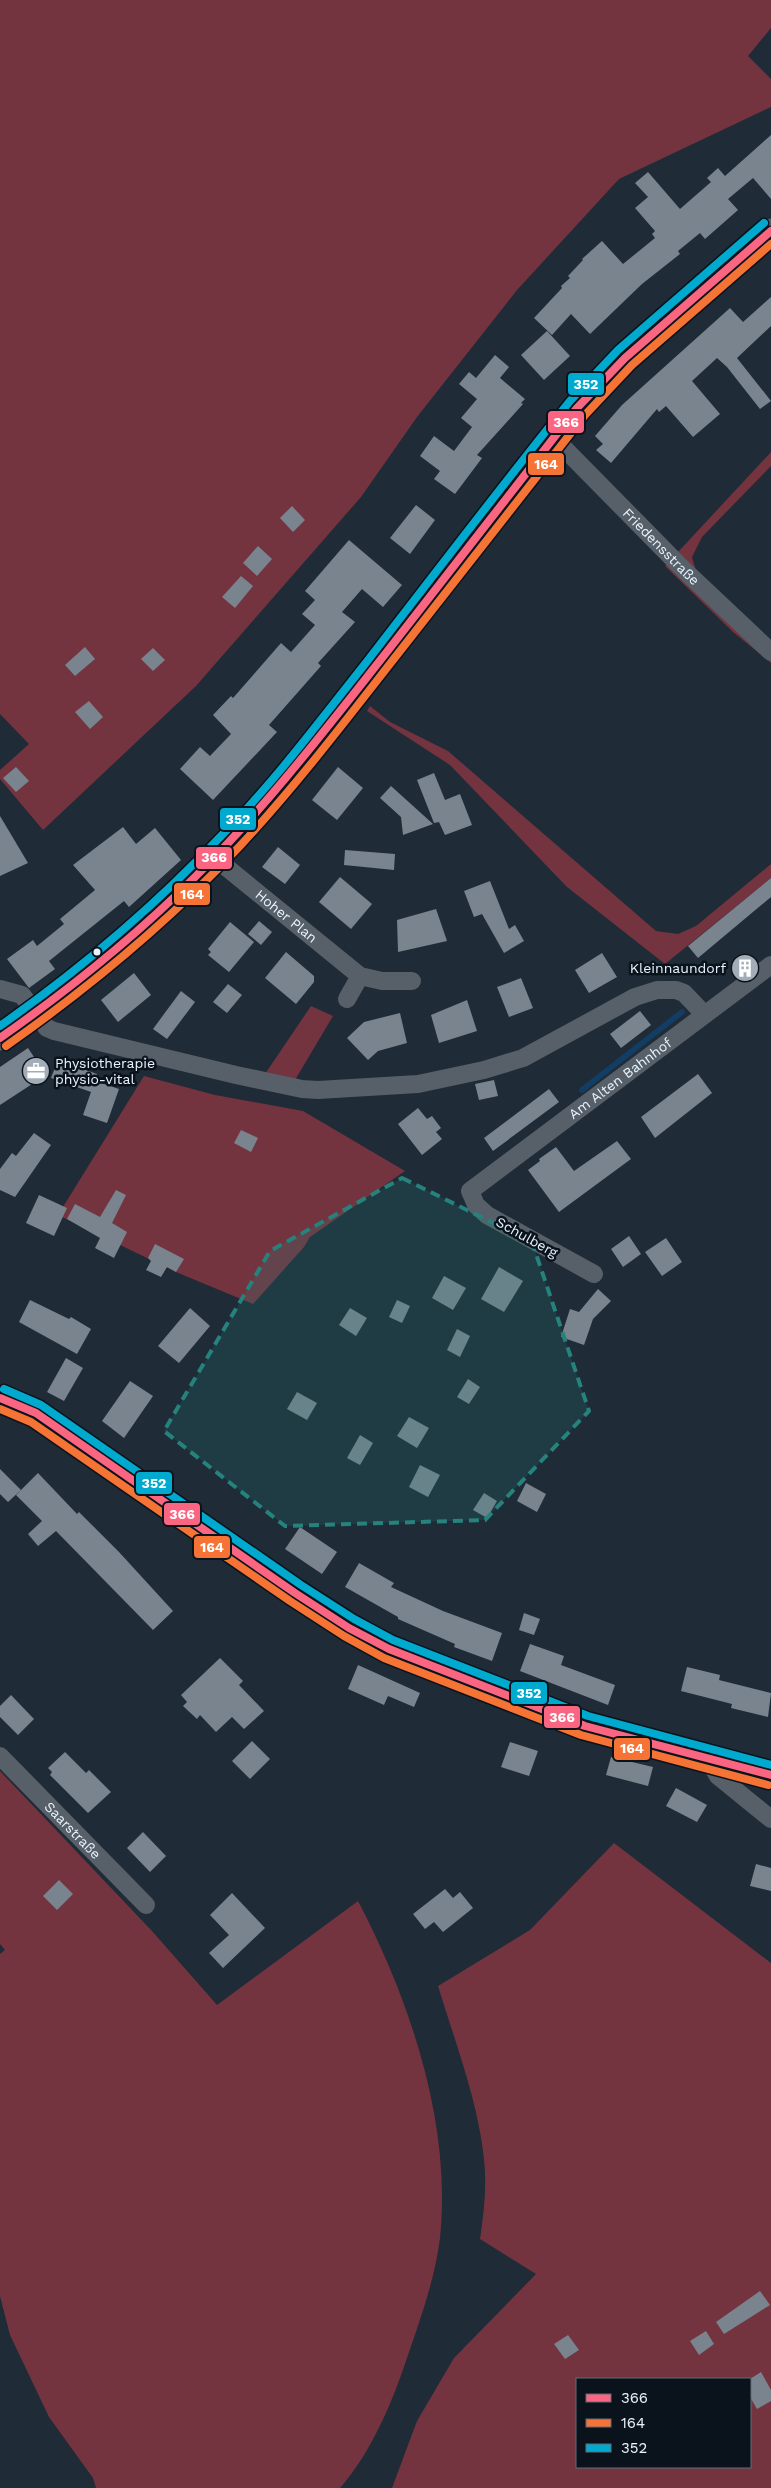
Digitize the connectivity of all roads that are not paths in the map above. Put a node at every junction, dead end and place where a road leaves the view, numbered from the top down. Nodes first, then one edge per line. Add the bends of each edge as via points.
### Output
1 (771, 231) edge
2 (553, 438) junction
3 (771, 652) edge
4 (215, 858) junction
5 (771, 966) edge
6 (360, 976) junction
7 (412, 981) dead end
8 (0, 989) edge
9 (346, 999) dead end
10 (704, 1014) junction
11 (42, 1021) junction
12 (0, 1038) edge
13 (470, 1192) joint
14 (594, 1274) dead end
15 (0, 1398) edge
16 (0, 1756) edge
17 (714, 1760) junction
18 (771, 1775) edge
19 (771, 1819) edge
20 (146, 1905) dead end

1 - 2 street via 626,358
2 - 3 street, Friedensstraße
2 - 4 street via 307,753
4 - 6 street, Hoher Plan
4 - 11 street
5 - 10 street, Am Alten Bahnhof
6 - 7 street, Hoher Plan via 382,981
6 - 9 street
8 - 11 street via 22,995
10 - 11 street via 684,993 657,990 635,997 523,1058 418,1084 358,1089 302,1089 161,1058
10 - 13 street, Am Alten Bahnhof
11 - 12 street
13 - 14 street, Schulberg via 487,1215
15 - 17 street via 36,1413 295,1593 389,1649 585,1726
16 - 20 street, Saarstraße
17 - 18 street
17 - 19 street via 712,1766 718,1776

